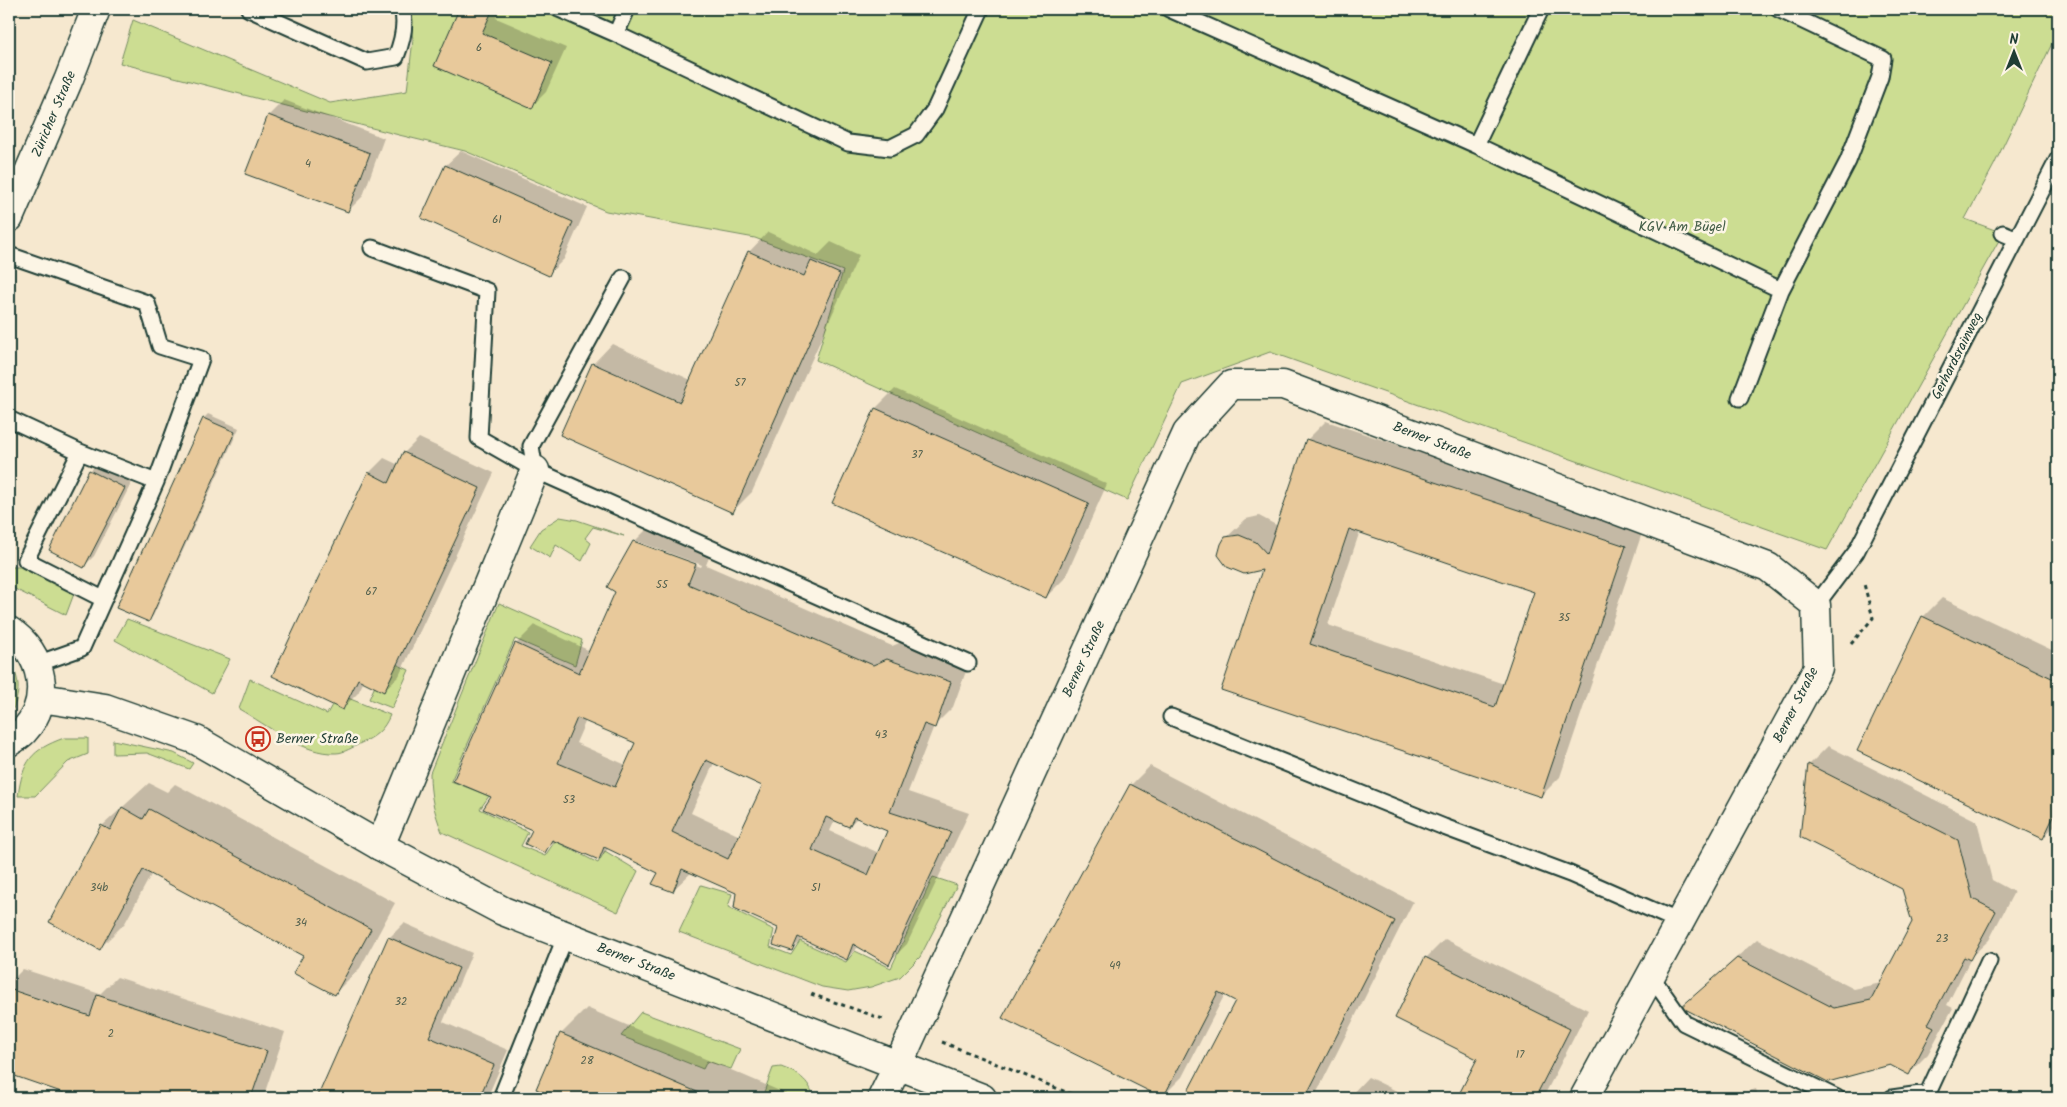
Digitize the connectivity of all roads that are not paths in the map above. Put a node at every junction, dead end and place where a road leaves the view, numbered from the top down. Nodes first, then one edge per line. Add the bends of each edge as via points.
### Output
1 (96, 9) edge
2 (249, 9) edge
3 (402, 9) edge
4 (559, 9) edge
5 (627, 9) edge
6 (981, 9) edge
7 (1169, 9) edge
8 (1541, 9) edge
9 (1778, 9) edge
10 (616, 34) junction
11 (1476, 145) junction
12 (2058, 159) edge
13 (9, 216) edge
14 (2003, 233) dead end
15 (2017, 239) junction
16 (372, 248) dead end
17 (9, 255) edge
18 (623, 278) dead end
19 (1781, 290) junction
20 (1740, 398) dead end
21 (9, 419) edge
22 (80, 452) junction
23 (535, 470) junction
24 (156, 482) junction
25 (104, 599) junction
26 (1816, 605) junction
27 (9, 631) edge
28 (968, 663) dead end
29 (37, 664) junction
30 (41, 698) junction
31 (1171, 717) dead end
32 (9, 742) edge
33 (380, 846) junction
34 (1680, 922) junction
35 (566, 935) junction
36 (1989, 961) dead end
37 (1651, 976) junction
38 (898, 1065) junction
39 (501, 1098) edge
40 (882, 1098) edge
41 (982, 1098) edge
42 (1584, 1098) edge
43 (1837, 1098) edge
44 (1892, 1098) edge

1 - 13 street, Züricher Straße
2 - 3 lane via 367,62 396,57 402,40
4 - 10 lane
5 - 10 lane
6 - 10 lane via 935,109 916,135 890,148 848,144
7 - 11 lane
8 - 11 lane
9 - 19 lane via 1883,58 1880,77 1848,161
11 - 19 lane
12 - 15 lane, Gerhardsrainweg
14 - 15 lane
15 - 26 lane, Gerhardsrainweg via 1856,552
16 - 23 lane via 487,291 479,438
17 - 24 lane via 147,303 160,346 201,359
18 - 23 lane via 531,446
19 - 20 lane
21 - 22 lane
22 - 24 lane
22 - 25 lane via 26,560
23 - 28 lane
23 - 33 street
24 - 25 lane
25 - 29 lane via 82,648
26 - 34 street, Berner Straße via 1818,668
26 - 38 street, Berner Straße via 1759,563 1283,385 1231,385 1187,433
27 - 29 street via 30,649
29 - 30 street
30 - 32 street via 35,716 24,731
30 - 33 street, Berner Straße via 105,708 196,740
31 - 34 lane via 1570,874
33 - 35 street, Berner Straße via 503,911
34 - 37 street, Berner Straße
35 - 38 street, Berner Straße
35 - 39 lane
36 - 44 lane via 1928,1093
37 - 42 street, Berner Straße
37 - 43 lane via 1684,1023
38 - 40 street
38 - 41 street, Berner Straße

